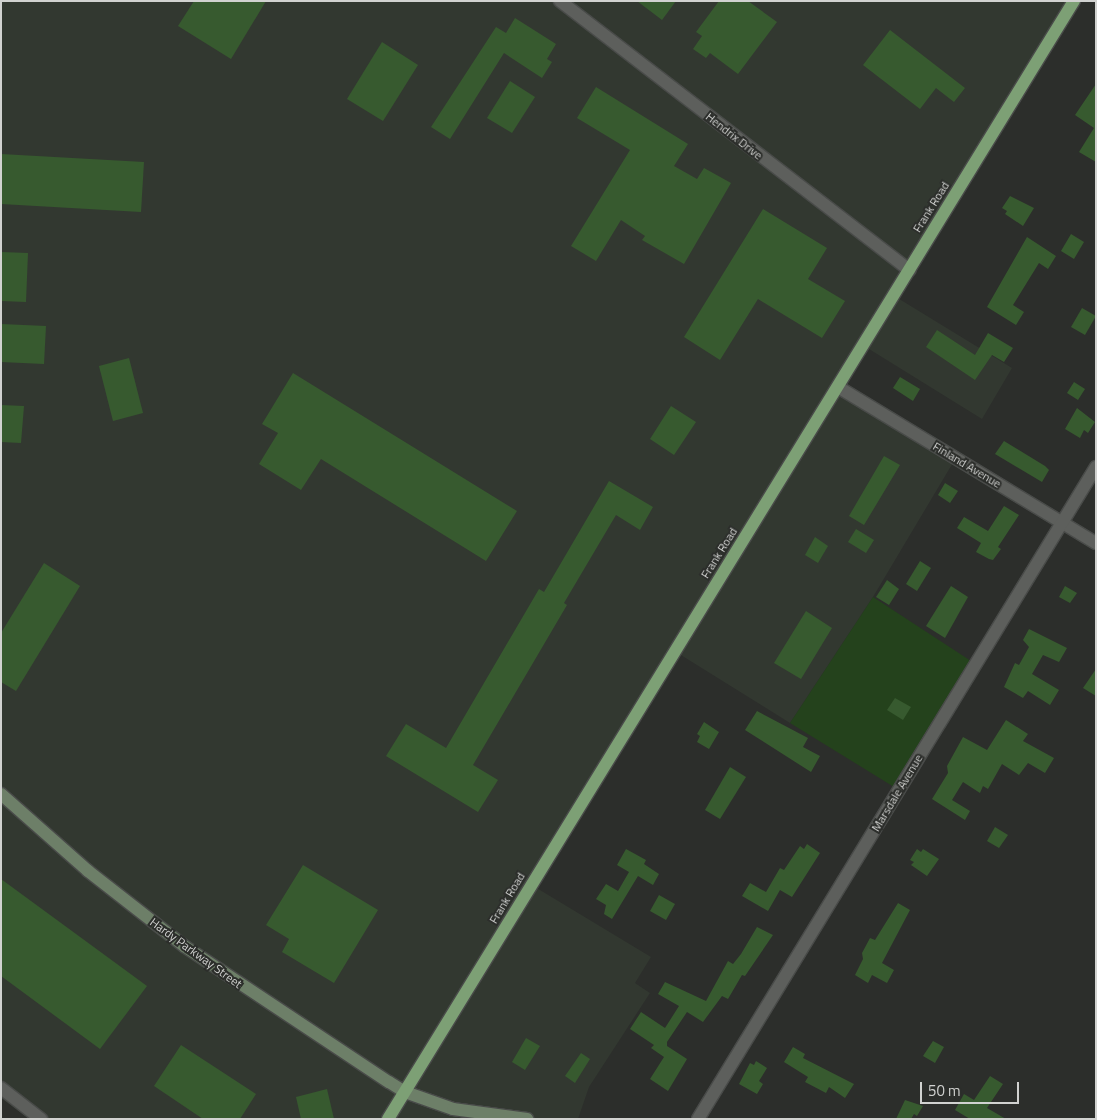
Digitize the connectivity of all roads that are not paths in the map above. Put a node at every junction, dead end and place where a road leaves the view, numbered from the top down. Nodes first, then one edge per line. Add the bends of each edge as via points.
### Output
1 (560, 1) edge
2 (1074, 1) edge
3 (909, 270) junction
4 (838, 387) junction
5 (1096, 467) edge
6 (1062, 522) junction
7 (1096, 543) edge
8 (1, 794) edge
9 (1, 1088) edge
10 (405, 1092) junction
11 (41, 1119) edge
12 (388, 1119) edge
13 (527, 1119) edge
14 (698, 1119) edge

1 - 3 street, Hendrix Drive
2 - 3 main road, Frank Road
3 - 4 main road, Frank Road
4 - 6 street, Finland Avenue
4 - 10 main road, Frank Road
5 - 6 street, Marsdale Avenue
6 - 7 street, Finland Avenue
6 - 14 street, Marsdale Avenue
8 - 10 main road, Hardy Parkway Street via 88,871 184,946
9 - 11 street
10 - 12 main road, Frank Road
10 - 13 main road, Hardy Parkway Street via 453,1109

